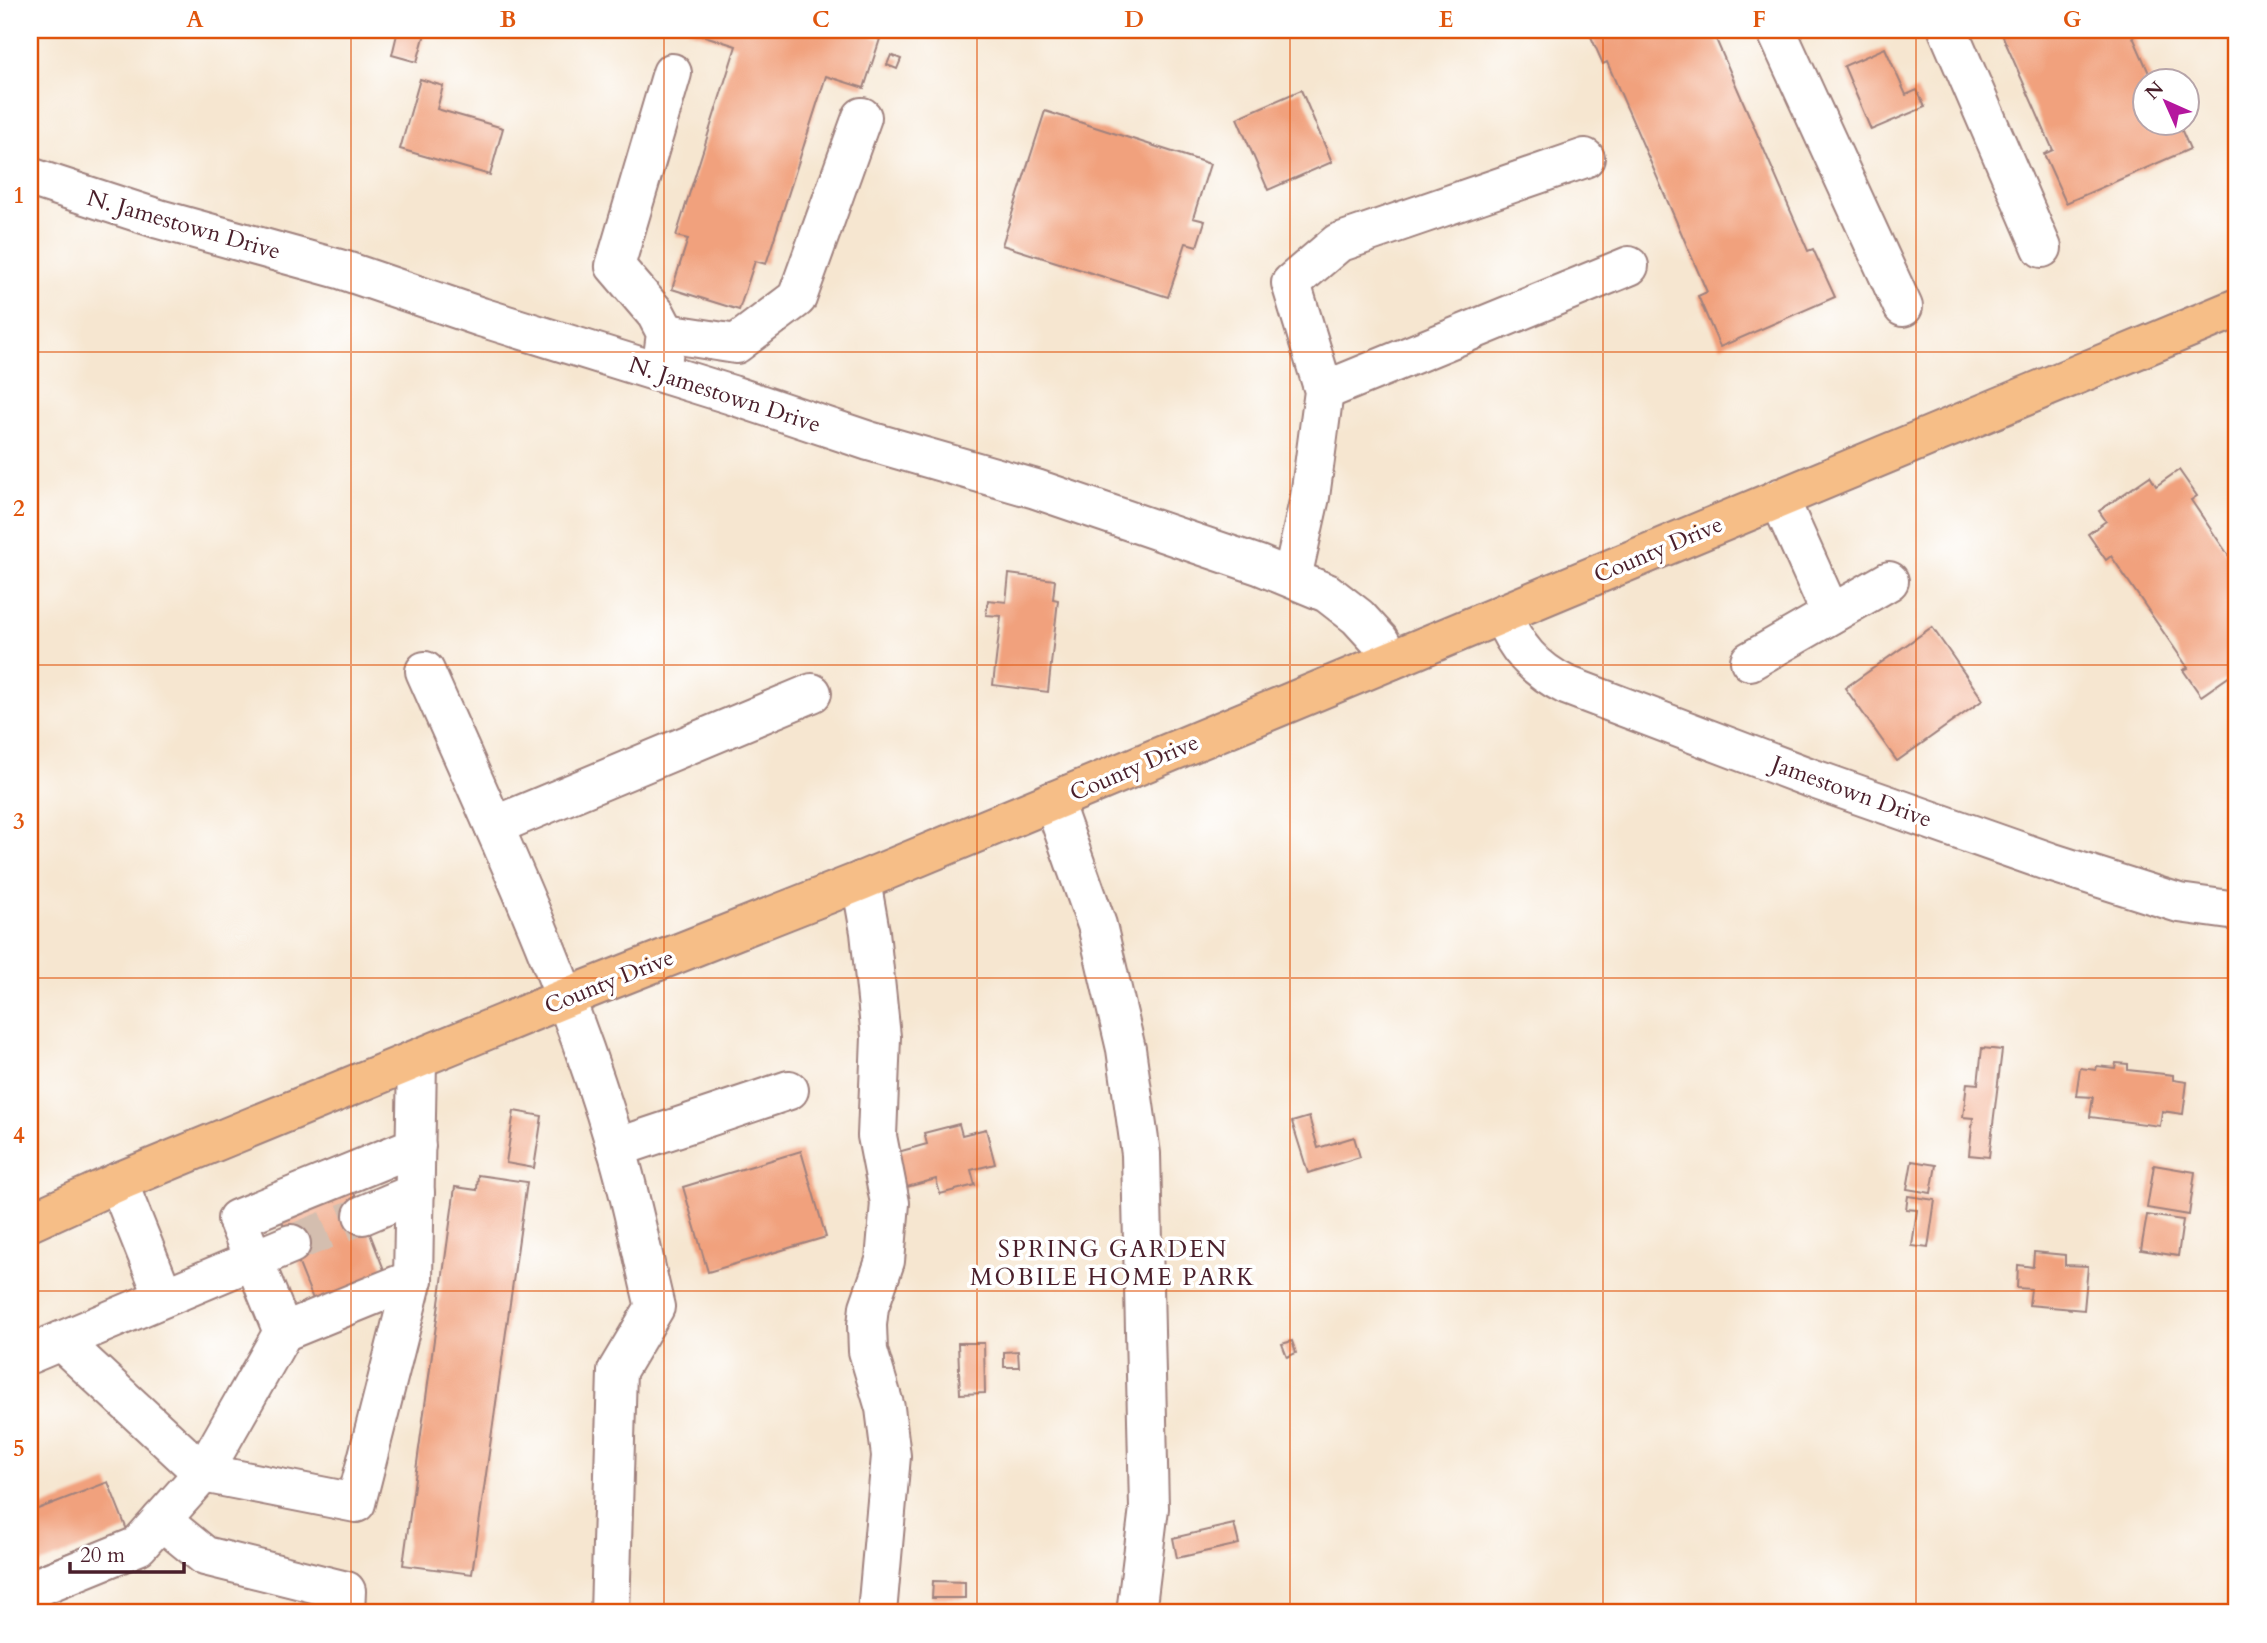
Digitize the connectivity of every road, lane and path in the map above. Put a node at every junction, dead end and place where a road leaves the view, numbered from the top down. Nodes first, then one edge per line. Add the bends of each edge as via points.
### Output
1 (1776, 30) edge
2 (1948, 30) edge
3 (672, 74) dead end
4 (862, 117) dead end
5 (1585, 158) dead end
6 (30, 177) edge
7 (2042, 248) dead end
8 (1629, 266) dead end
9 (1903, 307) dead end
10 (2237, 308) edge
11 (666, 333) junction
12 (661, 373) junction
13 (1324, 391) junction
14 (1779, 498) junction
15 (1292, 579) junction
16 (1889, 581) dead end
17 (1502, 614) junction
18 (1831, 614) junction
19 (1391, 660) junction
20 (1750, 661) dead end
21 (425, 671) dead end
22 (812, 693) dead end
23 (1053, 801) junction
24 (494, 826) junction
25 (861, 881) junction
26 (2237, 911) edge
27 (565, 998) junction
28 (417, 1060) junction
29 (789, 1090) dead end
30 (416, 1146) junction
31 (617, 1148) junction
32 (118, 1181) junction
33 (415, 1193) junction
34 (363, 1215) tunnel mouth
35 (30, 1222) edge
36 (291, 1244) tunnel mouth
37 (254, 1260) junction
38 (413, 1279) junction
39 (164, 1297) junction
40 (283, 1332) junction
41 (45, 1348) edge
42 (203, 1474) junction
43 (161, 1520) junction
44 (30, 1590) edge
45 (345, 1613) edge
46 (610, 1613) edge
47 (877, 1613) edge
48 (1136, 1613) edge

1 - 9 street
2 - 7 street
3 - 11 street via 615,266 656,314
4 - 11 street via 797,298 736,344
5 - 13 street via 1338,243 1291,283
6 - 12 street, N. Jamestown Drive via 159,219 343,270
8 - 13 street
10 - 14 highway, County Drive
11 - 12 street
12 - 15 street, N. Jamestown Drive via 1036,489
13 - 15 street via 1310,497
14 - 17 highway, County Drive
14 - 18 street
15 - 19 street, N. Jamestown Drive via 1327,593 1358,617
16 - 18 street
17 - 19 highway, County Drive
17 - 26 street, Jamestown Drive via 1526,657 1566,685 2050,862 2179,903
18 - 20 street
19 - 23 highway, County Drive
21 - 24 street
22 - 24 street
23 - 25 highway, County Drive
23 - 48 street via 1097,925 1126,1049 1141,1154 1149,1508
24 - 27 street
25 - 27 highway, County Drive
25 - 47 street via 881,1037 877,1136 890,1203 884,1261 867,1325 868,1351 885,1408 891,1455
27 - 28 highway, County Drive
27 - 31 street
28 - 30 street
28 - 32 highway, County Drive
29 - 31 street
30 - 33 street
30 - 37 street via 237,1219
31 - 46 street via 654,1307 617,1371
32 - 35 highway, County Drive
32 - 39 street
33 - 34 street
33 - 38 street
36 - 37 street
37 - 39 street
37 - 40 street
38 - 40 street
38 - 42 street via 356,1503
39 - 41 street
40 - 42 street
41 - 42 street
42 - 43 street
43 - 44 street via 138,1546
43 - 45 street via 205,1556 346,1591

